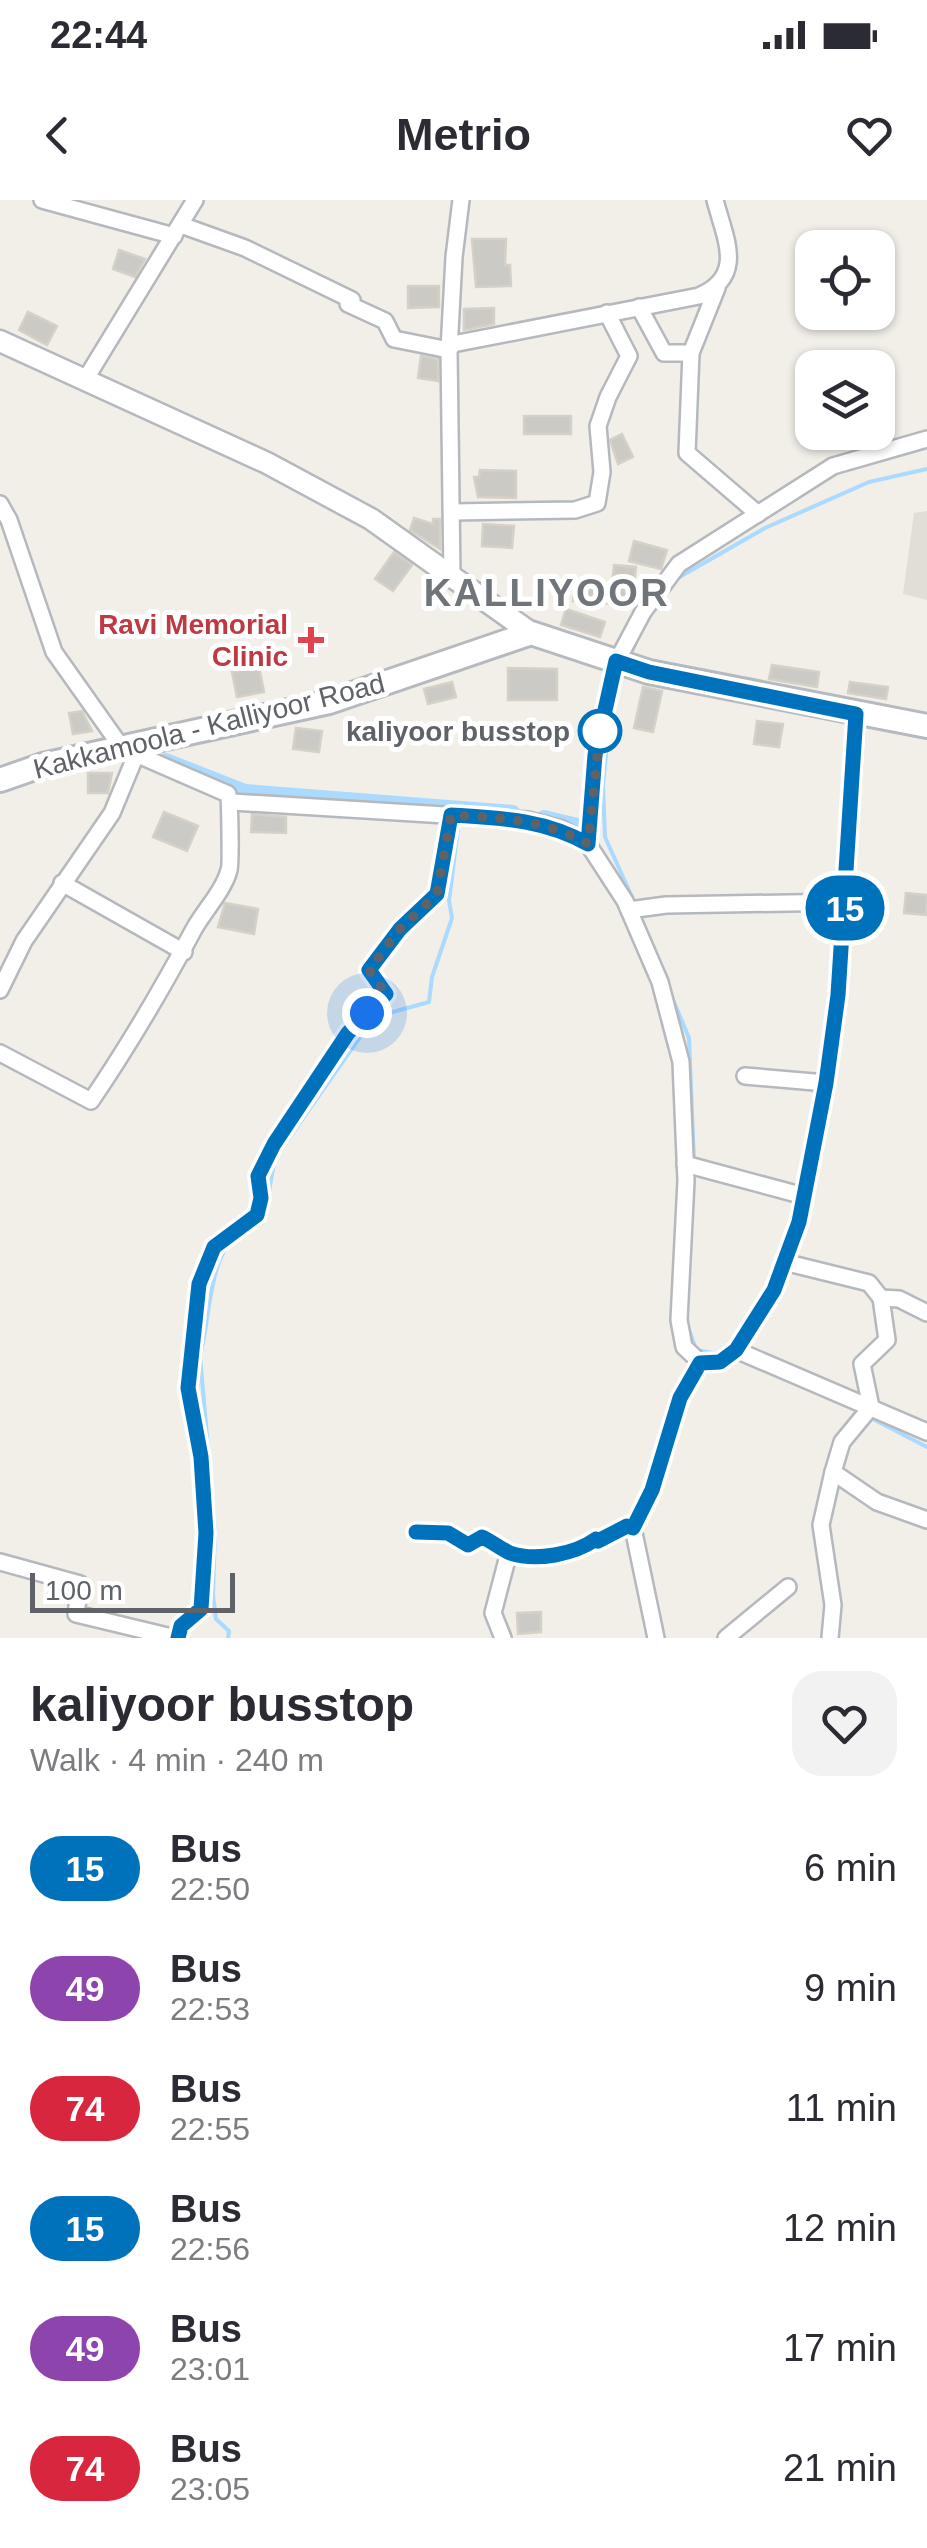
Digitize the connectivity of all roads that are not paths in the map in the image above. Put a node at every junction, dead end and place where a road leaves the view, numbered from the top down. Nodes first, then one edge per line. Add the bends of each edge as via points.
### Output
1 (42, 200) edge
2 (196, 200) edge
3 (461, 200) edge
4 (715, 200) edge
5 (178, 230) junction
6 (717, 288) junction
7 (639, 307) junction
8 (607, 313) junction
9 (0, 341) edge
10 (448, 350) junction
11 (691, 354) junction
12 (85, 380) junction
13 (927, 439) edge
14 (0, 504) edge
15 (453, 512) junction
16 (758, 514) junction
17 (452, 576) junction
18 (531, 633) junction
19 (616, 661) junction
20 (856, 714) junction
21 (927, 726) edge
22 (129, 752) junction
23 (0, 780) edge
24 (232, 802) junction
25 (451, 815) junction
26 (588, 844) junction
27 (62, 883) junction
28 (845, 902) junction
29 (635, 910) junction
30 (184, 952) junction
31 (0, 990) edge
32 (0, 1053) edge
33 (745, 1076) dead end
34 (826, 1083) junction
35 (686, 1164) junction
36 (804, 1196) junction
37 (784, 1262) junction
38 (881, 1298) junction
39 (927, 1313) edge
40 (736, 1350) junction
41 (700, 1363) junction
42 (871, 1407) junction
43 (927, 1432) edge
44 (833, 1472) junction
45 (927, 1520) edge
46 (633, 1528) junction
47 (416, 1532) dead end
48 (508, 1552) junction
49 (0, 1562) edge
50 (788, 1588) dead end
51 (177, 1638) edge
52 (503, 1638) edge
53 (656, 1638) edge
54 (726, 1638) edge
55 (830, 1638) edge

1 - 5 street
2 - 5 street
3 - 10 street
4 - 6 street via 730,260
5 - 10 street via 245,248 352,300 348,304 385,321 394,338
5 - 12 street
6 - 7 street
6 - 11 street
7 - 8 street
7 - 11 street via 664,354
8 - 10 street
8 - 15 street via 629,356 598,426 598,504
9 - 12 street
10 - 15 street
11 - 16 street via 687,452
12 - 17 street via 354,510
13 - 16 street via 833,466
14 - 22 street via 54,652
15 - 17 street
16 - 19 street via 679,564
17 - 18 street
18 - 19 main road
18 - 22 main road, Kakkamoola - Kalliyoor Road via 329,702
19 - 20 main road
19 - 26 street via 595,755
20 - 21 main road
20 - 28 street
22 - 23 main road, Kakkamoola - Kalliyoor Road via 43,765
22 - 24 street via 228,794
22 - 27 street via 112,813
24 - 25 street
24 - 30 street via 229,873
25 - 26 street via 528,820
25 - 51 street via 437,894 369,970 386,994 348,1033 274,1144 258,1176 257,1215 214,1247 199,1284 188,1388 206,1533 201,1609
26 - 29 street
27 - 30 street
27 - 31 street
28 - 29 street
28 - 34 street
29 - 35 street via 681,1062
30 - 32 street via 92,1101
33 - 34 street
34 - 36 street
35 - 36 street
35 - 41 street via 680,1320 684,1346
36 - 37 street
37 - 38 street via 869,1283
37 - 40 street
38 - 39 street
38 - 42 street via 887,1340 862,1364
40 - 41 street via 720,1362
40 - 42 street
41 - 46 street via 680,1398
42 - 43 street
42 - 44 street via 842,1442
44 - 45 street via 877,1502
44 - 55 street via 820,1525 833,1605
46 - 48 street via 548,1557
46 - 53 street
47 - 48 street via 448,1533 468,1545 482,1537
48 - 52 street via 493,1613
49 - 51 street via 80,1584 76,1614
50 - 54 street

